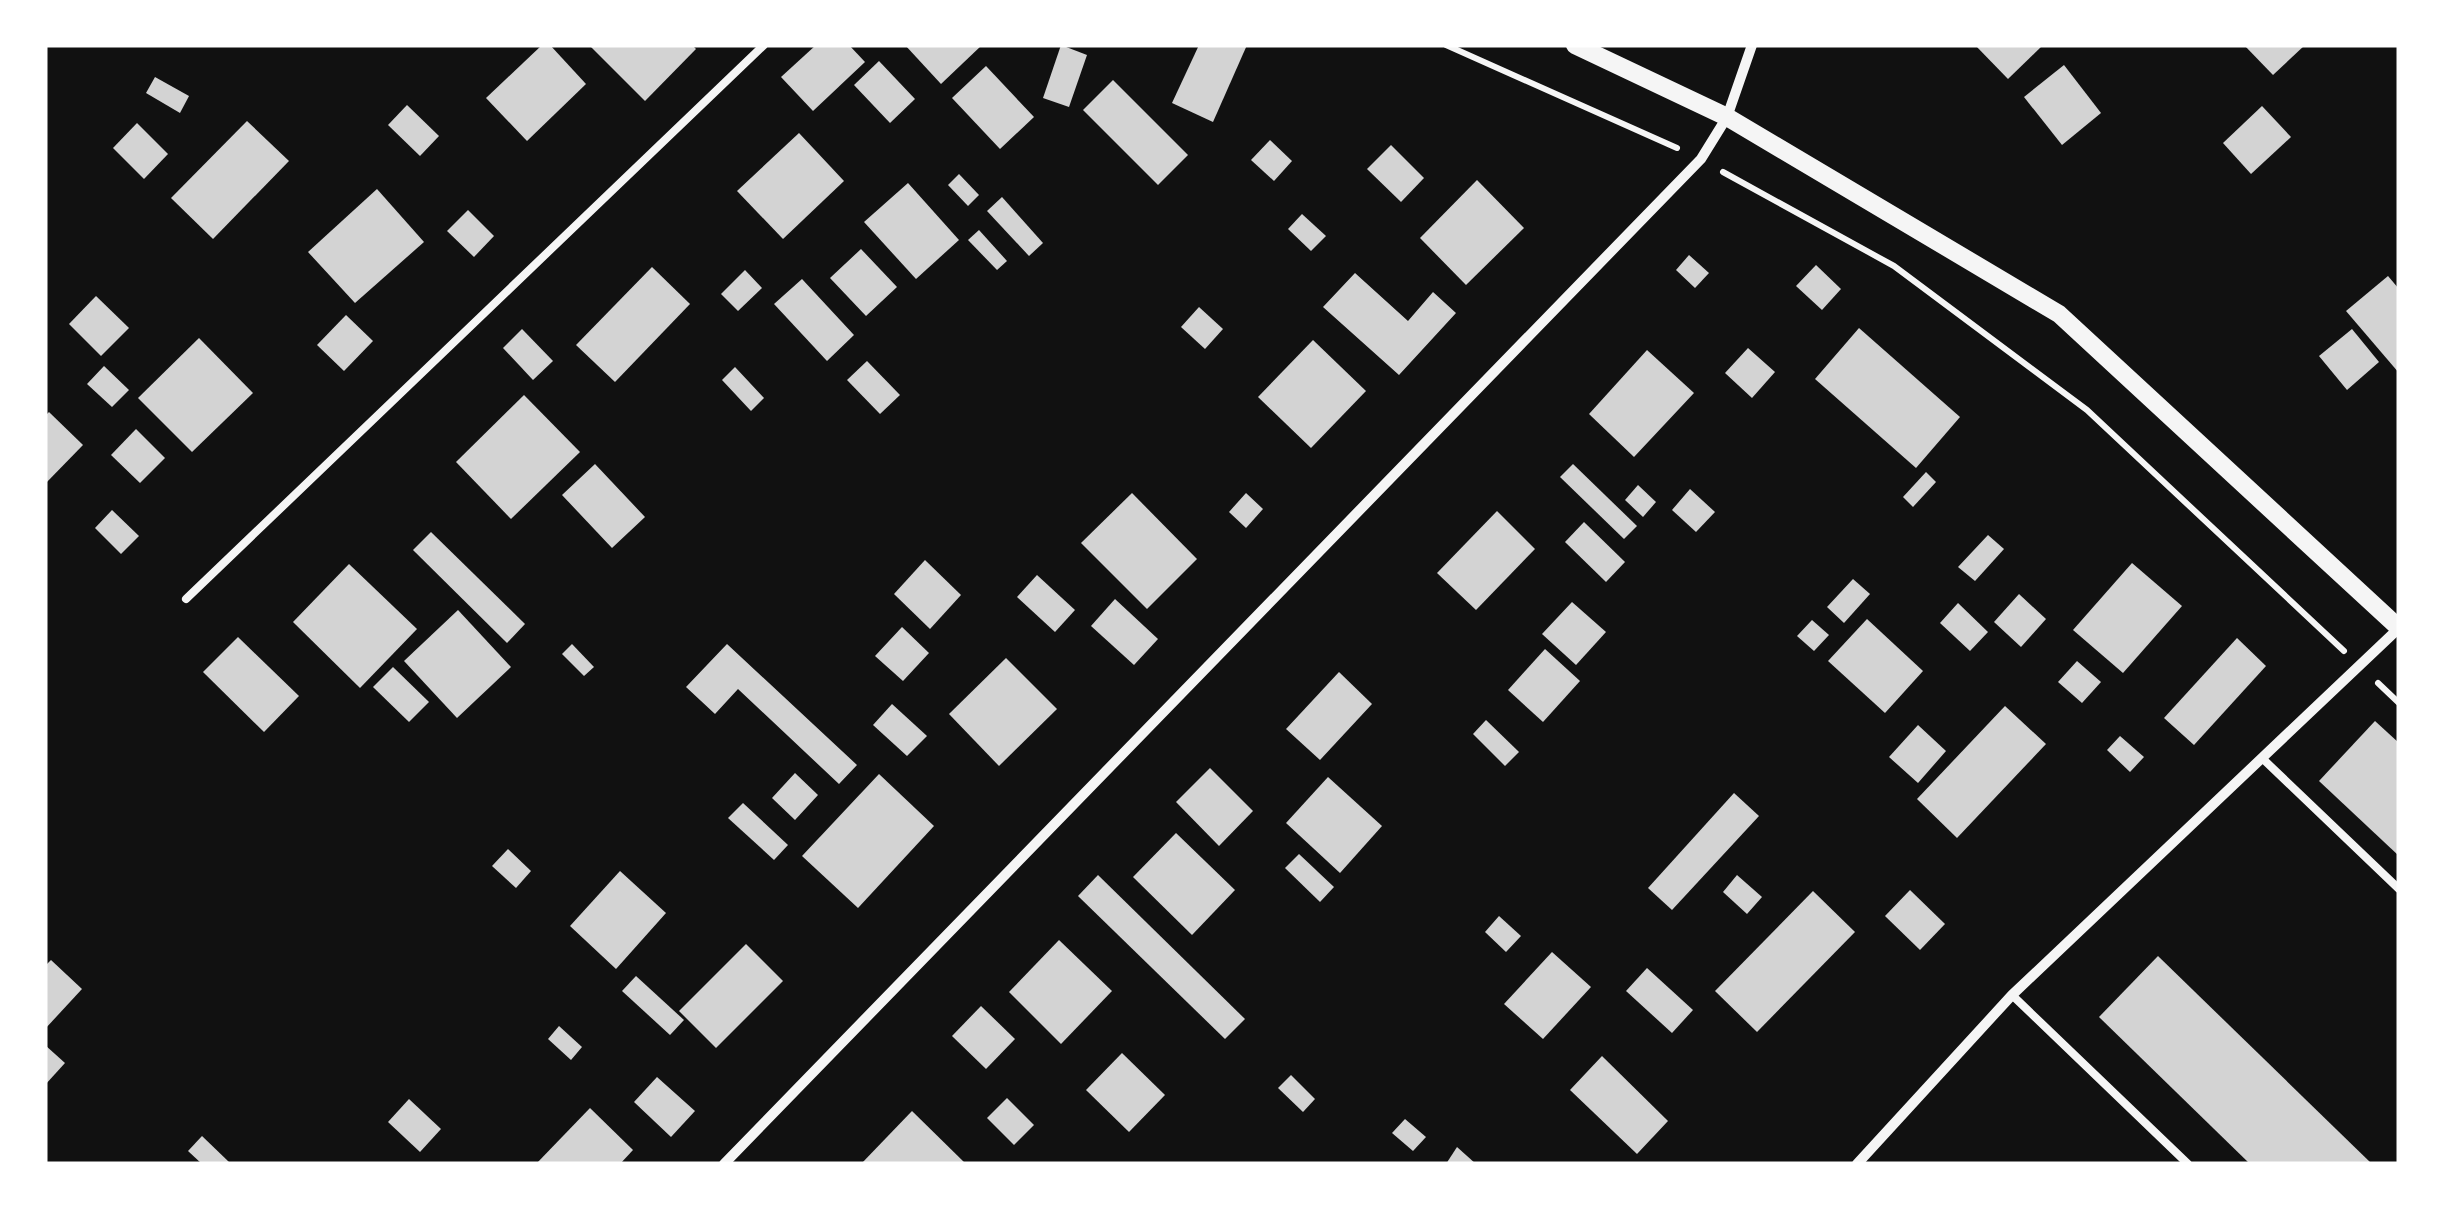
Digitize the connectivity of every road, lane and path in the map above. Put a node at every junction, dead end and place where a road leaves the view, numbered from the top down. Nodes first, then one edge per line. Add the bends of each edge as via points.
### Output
1 (764, 45) edge
2 (1446, 45) edge
3 (1575, 45) edge
4 (1752, 45) edge
5 (1727, 117) junction
6 (1701, 159) junction
7 (186, 599) dead end
8 (2399, 628) edge
9 (2361, 667) junction
10 (2399, 703) edge
11 (2263, 759) junction
12 (2399, 890) edge
13 (2012, 996) junction
14 (724, 1164) edge
15 (1858, 1164) edge
16 (2188, 1164) edge

1 - 7 lane
2 - 6 path
3 - 5 street
4 - 5 street
5 - 6 street
5 - 8 street via 2059,314
6 - 9 path via 1894,266 2087,410
6 - 14 street
8 - 9 street
9 - 10 path
9 - 11 street
11 - 12 lane
11 - 13 street
13 - 15 street
13 - 16 lane

